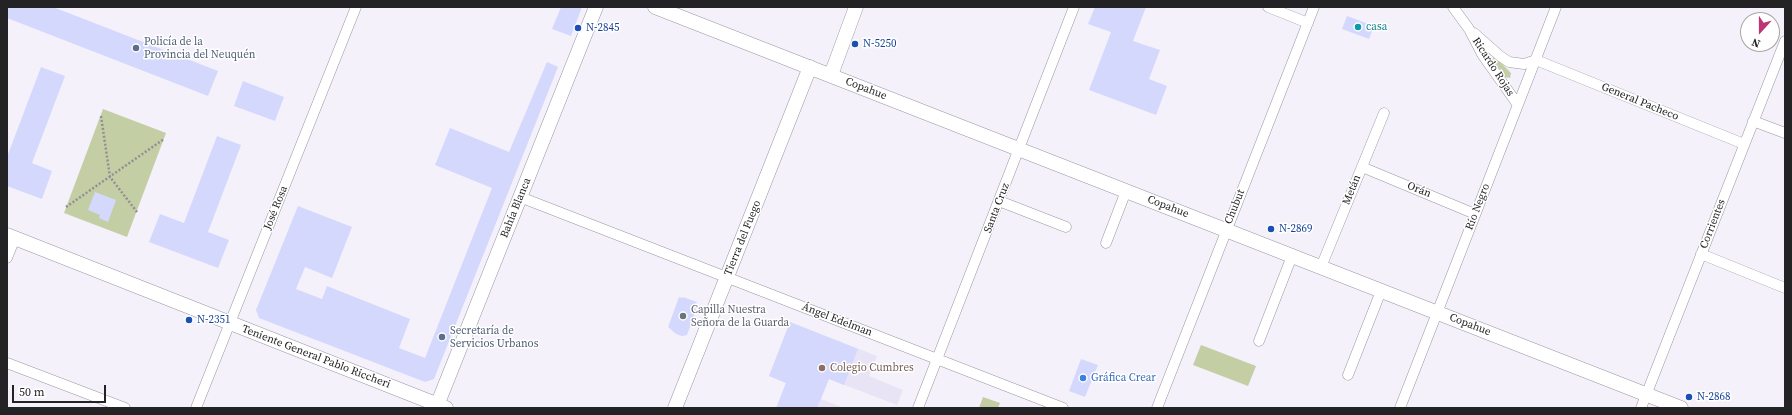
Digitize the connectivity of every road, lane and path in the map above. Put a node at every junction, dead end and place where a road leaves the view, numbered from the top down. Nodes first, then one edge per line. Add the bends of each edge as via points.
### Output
1 (356, 7) edge
2 (596, 7) edge
3 (655, 7) edge
4 (856, 7) edge
5 (1074, 7) edge
6 (1268, 7) edge
7 (1314, 7) edge
8 (1453, 7) edge
9 (1556, 7) edge
10 (1308, 23) junction
11 (1469, 29) junction
12 (1785, 41) edge
13 (1536, 60) junction
14 (810, 67) junction
15 (830, 75) junction
16 (1518, 105) junction
17 (1384, 113) dead end
18 (100, 116) dead end
19 (1753, 121) junction
20 (1785, 133) edge
21 (164, 140) dead end
22 (1744, 144) junction
23 (1020, 150) junction
24 (1362, 167) junction
25 (110, 177) junction
26 (1126, 191) junction
27 (520, 197) junction
28 (999, 201) junction
29 (66, 207) dead end
30 (137, 212) dead end
31 (1475, 214) junction
32 (1066, 227) dead end
33 (1226, 230) junction
34 (11, 237) edge
35 (1106, 243) dead end
36 (1701, 254) junction
37 (1292, 256) junction
38 (7, 258) edge
39 (1321, 267) junction
40 (727, 277) junction
41 (1785, 288) edge
42 (1381, 290) junction
43 (1437, 312) junction
44 (230, 324) junction
45 (1259, 341) dead end
46 (937, 359) junction
47 (7, 363) edge
48 (1348, 375) dead end
49 (1646, 394) junction
50 (440, 407) edge
51 (125, 408) edge
52 (196, 408) edge
53 (675, 408) edge
54 (918, 408) edge
55 (1063, 408) edge
56 (1158, 408) edge
57 (1400, 408) edge
58 (1640, 408) edge
59 (1681, 408) edge

1 - 44 street, José Rosa
2 - 27 street, Bahía Blanca
3 - 14 street, Copahue
4 - 15 street
5 - 23 street, Santa Cruz
6 - 10 street
7 - 10 street, Chubut
8 - 11 street, Ricardo Rojas
9 - 13 street, Río Negro
10 - 33 street, Chubut
11 - 13 street, Ricardo Rojas via 1509,62 1524,64
11 - 16 street, Ricardo Rojas via 1482,54
12 - 19 street, Corrientes
13 - 16 street, Río Negro
13 - 22 street, General Pacheco
14 - 15 street, Copahue
14 - 40 street, Tierra del Fuego
15 - 23 street, Copahue
16 - 31 street, Río Negro
17 - 24 street, Metán
18 - 25 path
19 - 20 street
19 - 22 street, Corrientes
21 - 25 path
22 - 36 street, Corrientes
23 - 26 street, Copahue
23 - 28 street, Santa Cruz
24 - 31 street, Orán
24 - 39 street, Metán
25 - 29 path
25 - 30 path
26 - 33 street, Copahue
26 - 35 street
27 - 40 street, Ángel Edelman
27 - 50 street, Bahía Blanca
28 - 32 street
28 - 46 street, Santa Cruz
31 - 43 street, Río Negro
33 - 37 street, Copahue
33 - 56 street, Chubut
34 - 38 street
34 - 44 street, Teniente General Pablo Riccheri
36 - 41 street
36 - 49 street, Corrientes
37 - 39 street, Copahue
37 - 45 street
39 - 42 street, Copahue
40 - 46 street, Ángel Edelman
40 - 53 street, Tierra del Fuego
42 - 43 street, Copahue
42 - 48 street
43 - 49 street, Copahue
43 - 57 street, Río Negro
44 - 50 street, Teniente General Pablo Riccheri
44 - 52 street, José Rosa
46 - 54 street, Santa Cruz
46 - 55 street, Ángel Edelman
47 - 51 street
49 - 58 street, Corrientes
49 - 59 street, Copahue

